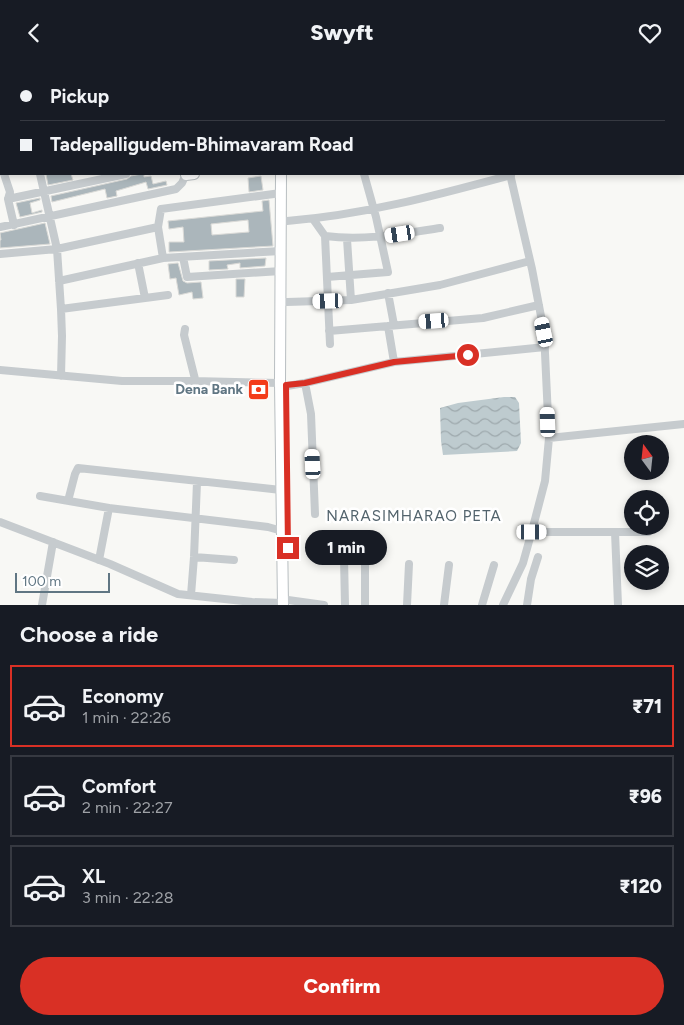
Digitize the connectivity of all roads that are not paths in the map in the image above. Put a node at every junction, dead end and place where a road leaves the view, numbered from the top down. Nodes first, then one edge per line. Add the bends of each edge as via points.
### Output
1 (4, 175) edge
2 (40, 175) edge
3 (121, 175) edge
4 (188, 175) edge
5 (284, 175) edge
6 (364, 175) edge
7 (506, 175) edge
8 (510, 175) edge
9 (44, 191) junction
10 (280, 193) junction
11 (8, 199) junction
12 (374, 209) junction
13 (50, 216) junction
14 (313, 219) junction
15 (287, 221) junction
16 (14, 225) junction
17 (0, 227) edge
18 (158, 227) junction
19 (440, 228) dead end
20 (325, 236) junction
21 (380, 237) junction
22 (347, 239) junction
23 (57, 249) junction
24 (281, 251) junction
25 (0, 254) edge
26 (163, 257) junction
27 (183, 257) junction
28 (530, 261) junction
29 (138, 263) junction
30 (281, 271) junction
31 (327, 277) junction
32 (350, 277) junction
33 (59, 281) junction
34 (388, 293) junction
35 (168, 295) dead end
36 (145, 298) junction
37 (351, 300) junction
38 (328, 301) junction
39 (287, 303) junction
40 (539, 305) junction
41 (61, 309) junction
42 (391, 325) junction
43 (185, 329) dead end
44 (329, 331) junction
45 (330, 344) dead end
46 (545, 347) junction
47 (394, 362) junction
48 (0, 370) edge
49 (61, 376) junction
50 (193, 381) junction
51 (305, 383) junction
52 (283, 384) junction
53 (684, 424) edge
54 (549, 438) junction
55 (197, 482) junction
56 (281, 490) junction
57 (40, 496) dead end
58 (68, 501) junction
59 (109, 508) junction
60 (315, 514) dead end
61 (195, 519) junction
62 (0, 522) edge
63 (282, 531) junction
64 (532, 532) junction
65 (615, 532) junction
66 (624, 532) edge
67 (53, 542) junction
68 (194, 557) junction
69 (344, 557) dead end
70 (538, 557) dead end
71 (99, 560) junction
72 (234, 560) dead end
73 (365, 560) dead end
74 (409, 564) dead end
75 (449, 565) dead end
76 (494, 565) dead end
77 (191, 595) junction
78 (285, 603) edge
79 (42, 605) edge
80 (324, 605) edge
81 (345, 605) edge
82 (365, 605) edge
83 (407, 605) edge
84 (444, 605) edge
85 (482, 605) edge
86 (504, 605) edge
87 (527, 605) edge
88 (618, 605) edge

1 - 11 street via 10,192
2 - 9 street
3 - 9 street
4 - 13 street via 176,189
5 - 10 main road
5 - 15 main road
6 - 12 street
7 - 12 street
8 - 28 street
9 - 11 street
9 - 13 street
10 - 18 street via 161,209
10 - 24 main road
11 - 16 street
12 - 14 street
12 - 21 street
13 - 16 street
13 - 23 street
14 - 15 street
14 - 20 street
15 - 39 main road
16 - 17 street
18 - 23 street
18 - 26 street
19 - 21 street
20 - 22 street
20 - 31 street
21 - 22 street
21 - 32 street via 388,272
22 - 32 street
23 - 25 street
23 - 33 street
24 - 27 street
24 - 30 main road
26 - 27 street
26 - 29 street
27 - 30 street via 187,277
28 - 34 street via 440,285
28 - 40 street
29 - 33 street
29 - 36 street
30 - 52 main road
31 - 32 street
31 - 38 street
32 - 37 street
33 - 41 street
34 - 37 street
34 - 42 street
35 - 36 street
36 - 41 street
37 - 38 street
38 - 39 street
38 - 44 street
39 - 52 main road
40 - 42 street via 483,317
40 - 46 street
41 - 49 street
42 - 44 street
42 - 47 street
43 - 50 street via 196,379
44 - 45 street
46 - 47 street
46 - 54 street
47 - 51 street
48 - 49 street
49 - 50 street via 122,381
50 - 52 street
51 - 52 street
51 - 60 street via 311,414
52 - 56 main road
52 - 78 main road
53 - 54 street
54 - 64 street via 545,481
55 - 56 street
55 - 58 street via 78,468
55 - 61 street
56 - 63 main road
57 - 58 street
58 - 59 street
59 - 61 street
59 - 71 street
61 - 63 street
61 - 68 street
62 - 67 street
63 - 78 main road
64 - 65 street
64 - 86 street via 523,563
65 - 66 street
65 - 88 street
67 - 71 street
67 - 79 street
68 - 72 street
68 - 77 street
69 - 81 street
70 - 87 street
71 - 77 street via 178,594
73 - 82 street
74 - 83 street
75 - 84 street
76 - 85 street
77 - 78 street
78 - 80 street

